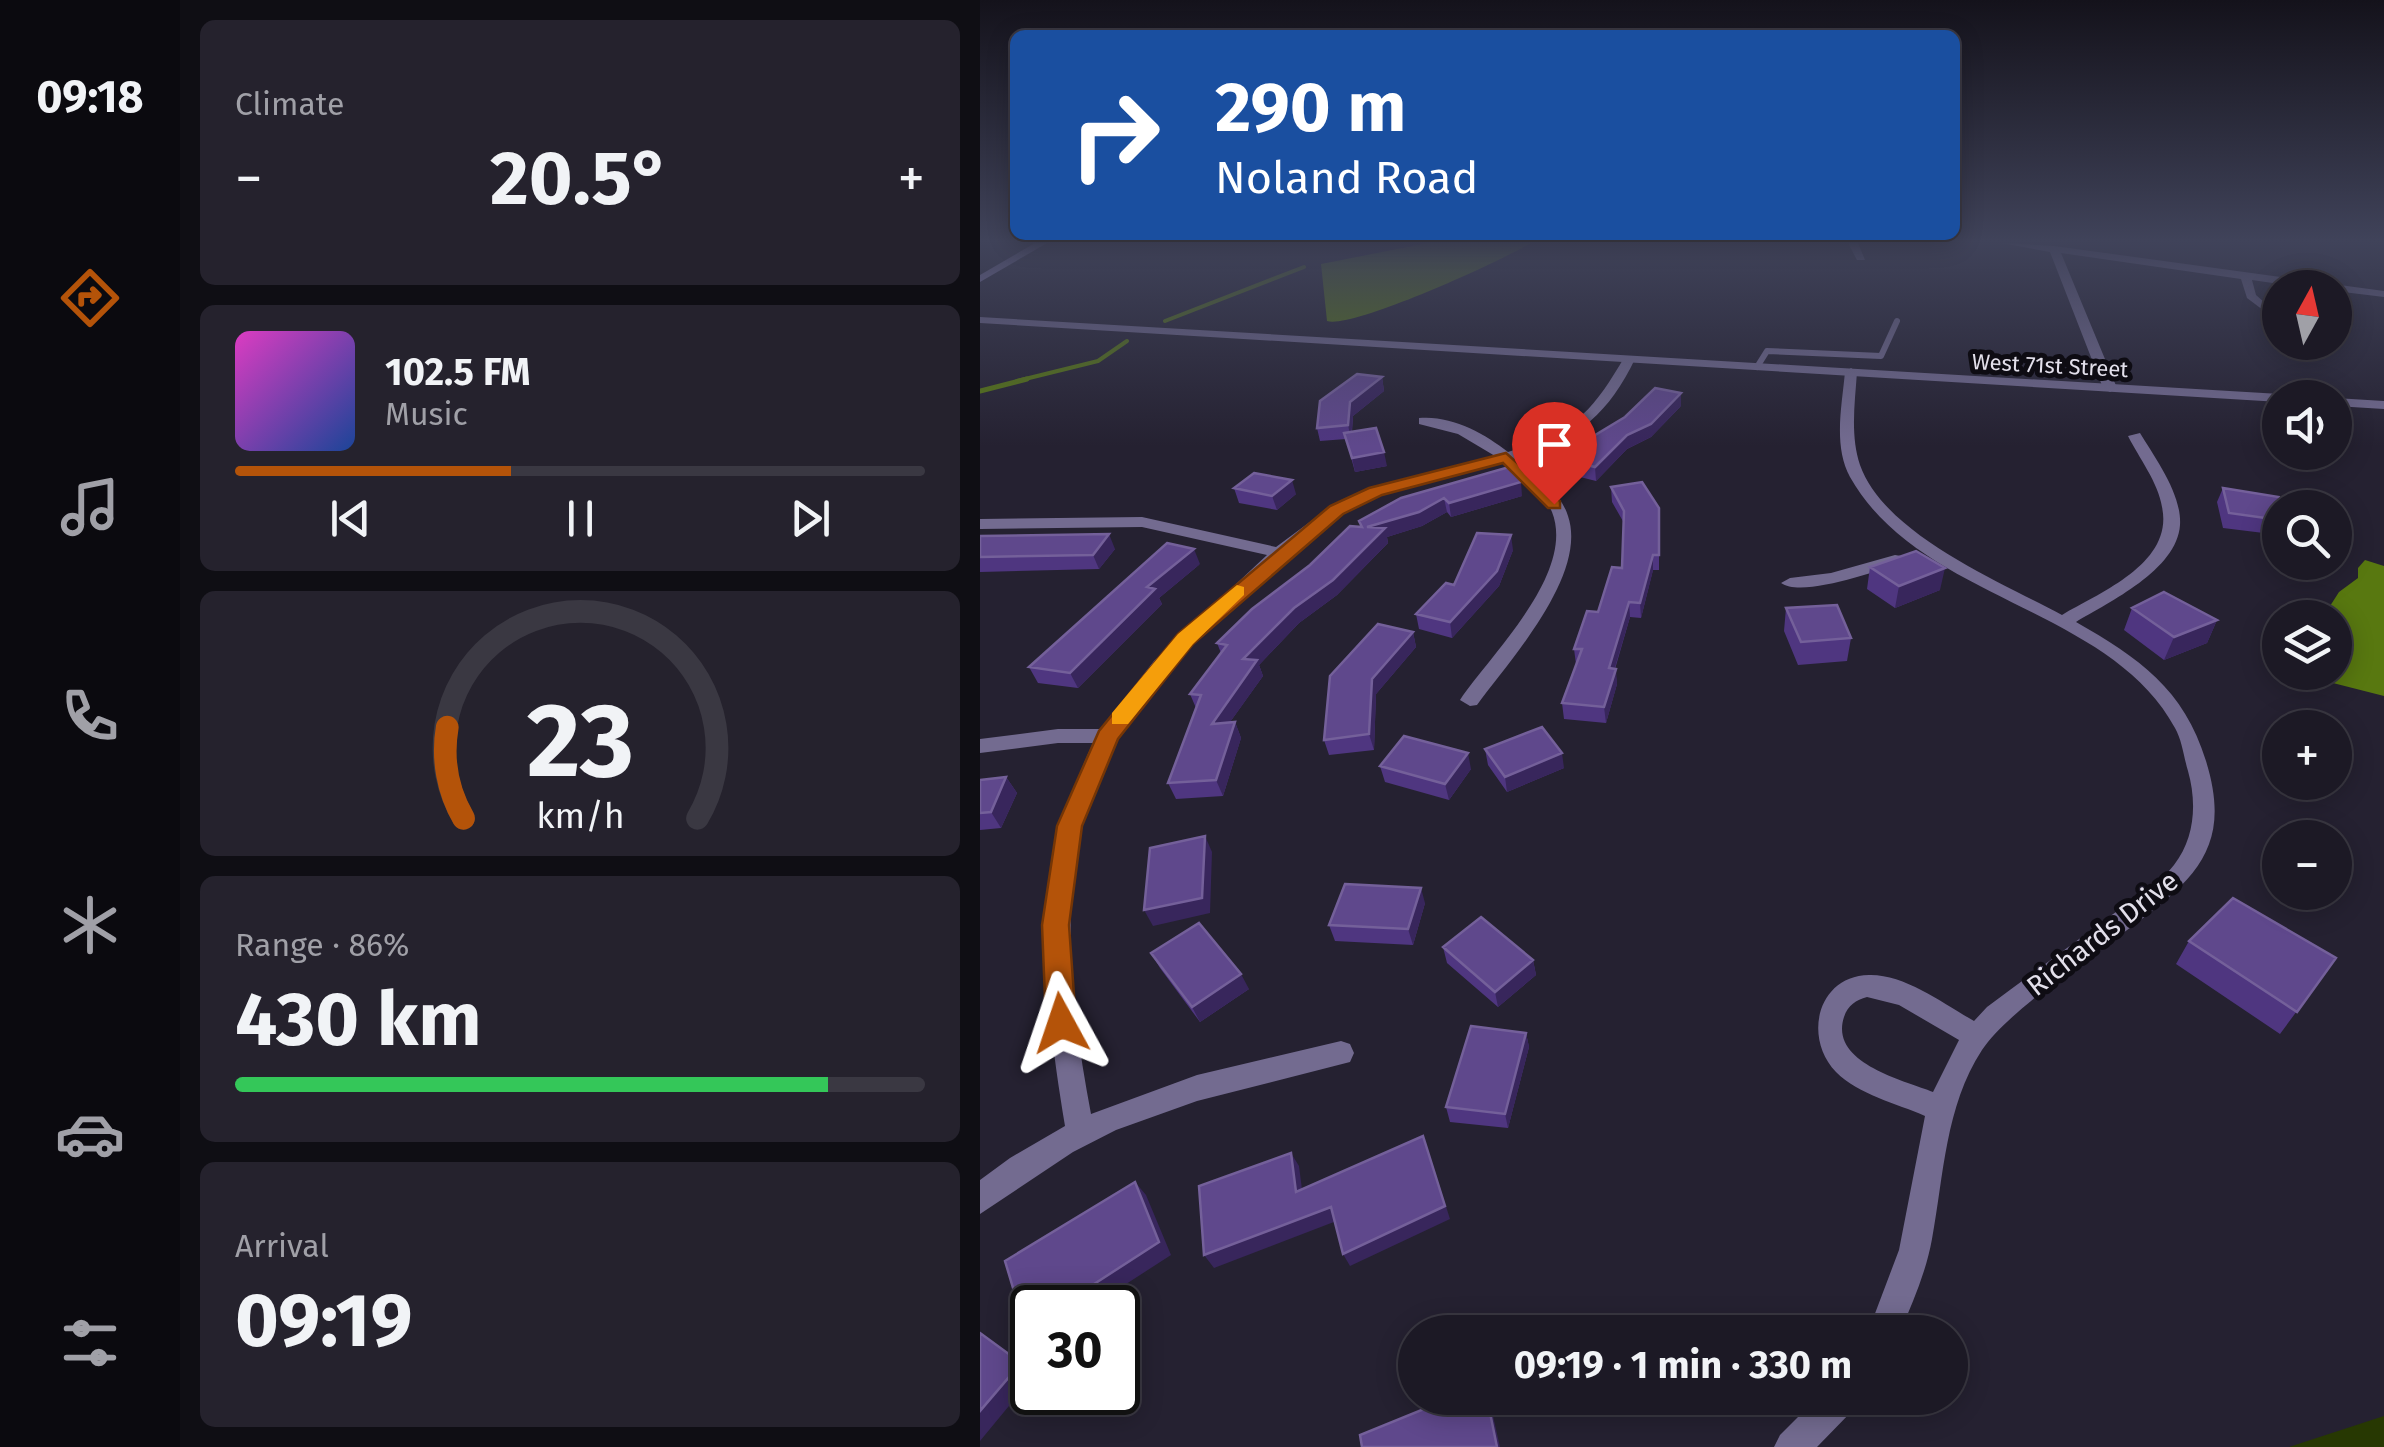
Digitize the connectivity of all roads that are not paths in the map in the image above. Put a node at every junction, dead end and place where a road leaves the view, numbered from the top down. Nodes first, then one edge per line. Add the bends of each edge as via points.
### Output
1 (2079, 311) edge
2 (980, 320) edge
3 (1896, 321) dead end
4 (1629, 359) junction
5 (1756, 367) junction
6 (1851, 372) junction
7 (2110, 388) junction
8 (2262, 397) edge
9 (2352, 403) edge
10 (2384, 405) edge
11 (1424, 421) dead end
12 (2135, 436) dead end
13 (1506, 458) junction
14 (980, 524) edge
15 (1926, 547) junction
16 (1281, 553) junction
17 (1790, 582) dead end
18 (2062, 623) junction
19 (1470, 700) dead end
20 (1107, 736) junction
21 (980, 746) edge
22 (1975, 1035) junction
23 (1342, 1053) dead end
24 (1939, 1108) junction
25 (1080, 1130) junction
26 (980, 1199) edge
27 (1892, 1315) edge
28 (1823, 1415) edge
29 (1792, 1447) edge

1 - 7 street
2 - 4 street, West 71st Street
3 - 5 lane via 1881,356 1772,351 1760,355
4 - 5 street, West 71st Street
4 - 13 street via 1593,414
5 - 6 street, West 71st Street
6 - 7 street, West 71st Street
6 - 15 street, Richards Drive via 1851,460 1880,509
7 - 8 street, West 71st Street
9 - 10 street
11 - 13 street via 1472,432
12 - 18 street via 2171,508 2172,532 2138,574
13 - 16 street via 1359,498
13 - 19 street via 1554,504 1564,545 1536,608
14 - 16 street via 1142,522
15 - 17 street via 1832,578
15 - 18 street, Richards Drive
16 - 20 street via 1186,639
18 - 22 street, Richards Drive via 2138,671 2172,710 2202,775 2201,839 2176,880
20 - 21 street
20 - 25 street via 1070,826 1056,925 1057,990
22 - 24 street, Richards Drive
22 - 24 street via 1866,985 1830,1011 1830,1042 1846,1065
23 - 25 street via 1164,1098
24 - 27 street, Richards Drive via 1917,1237
25 - 26 street
28 - 29 street

